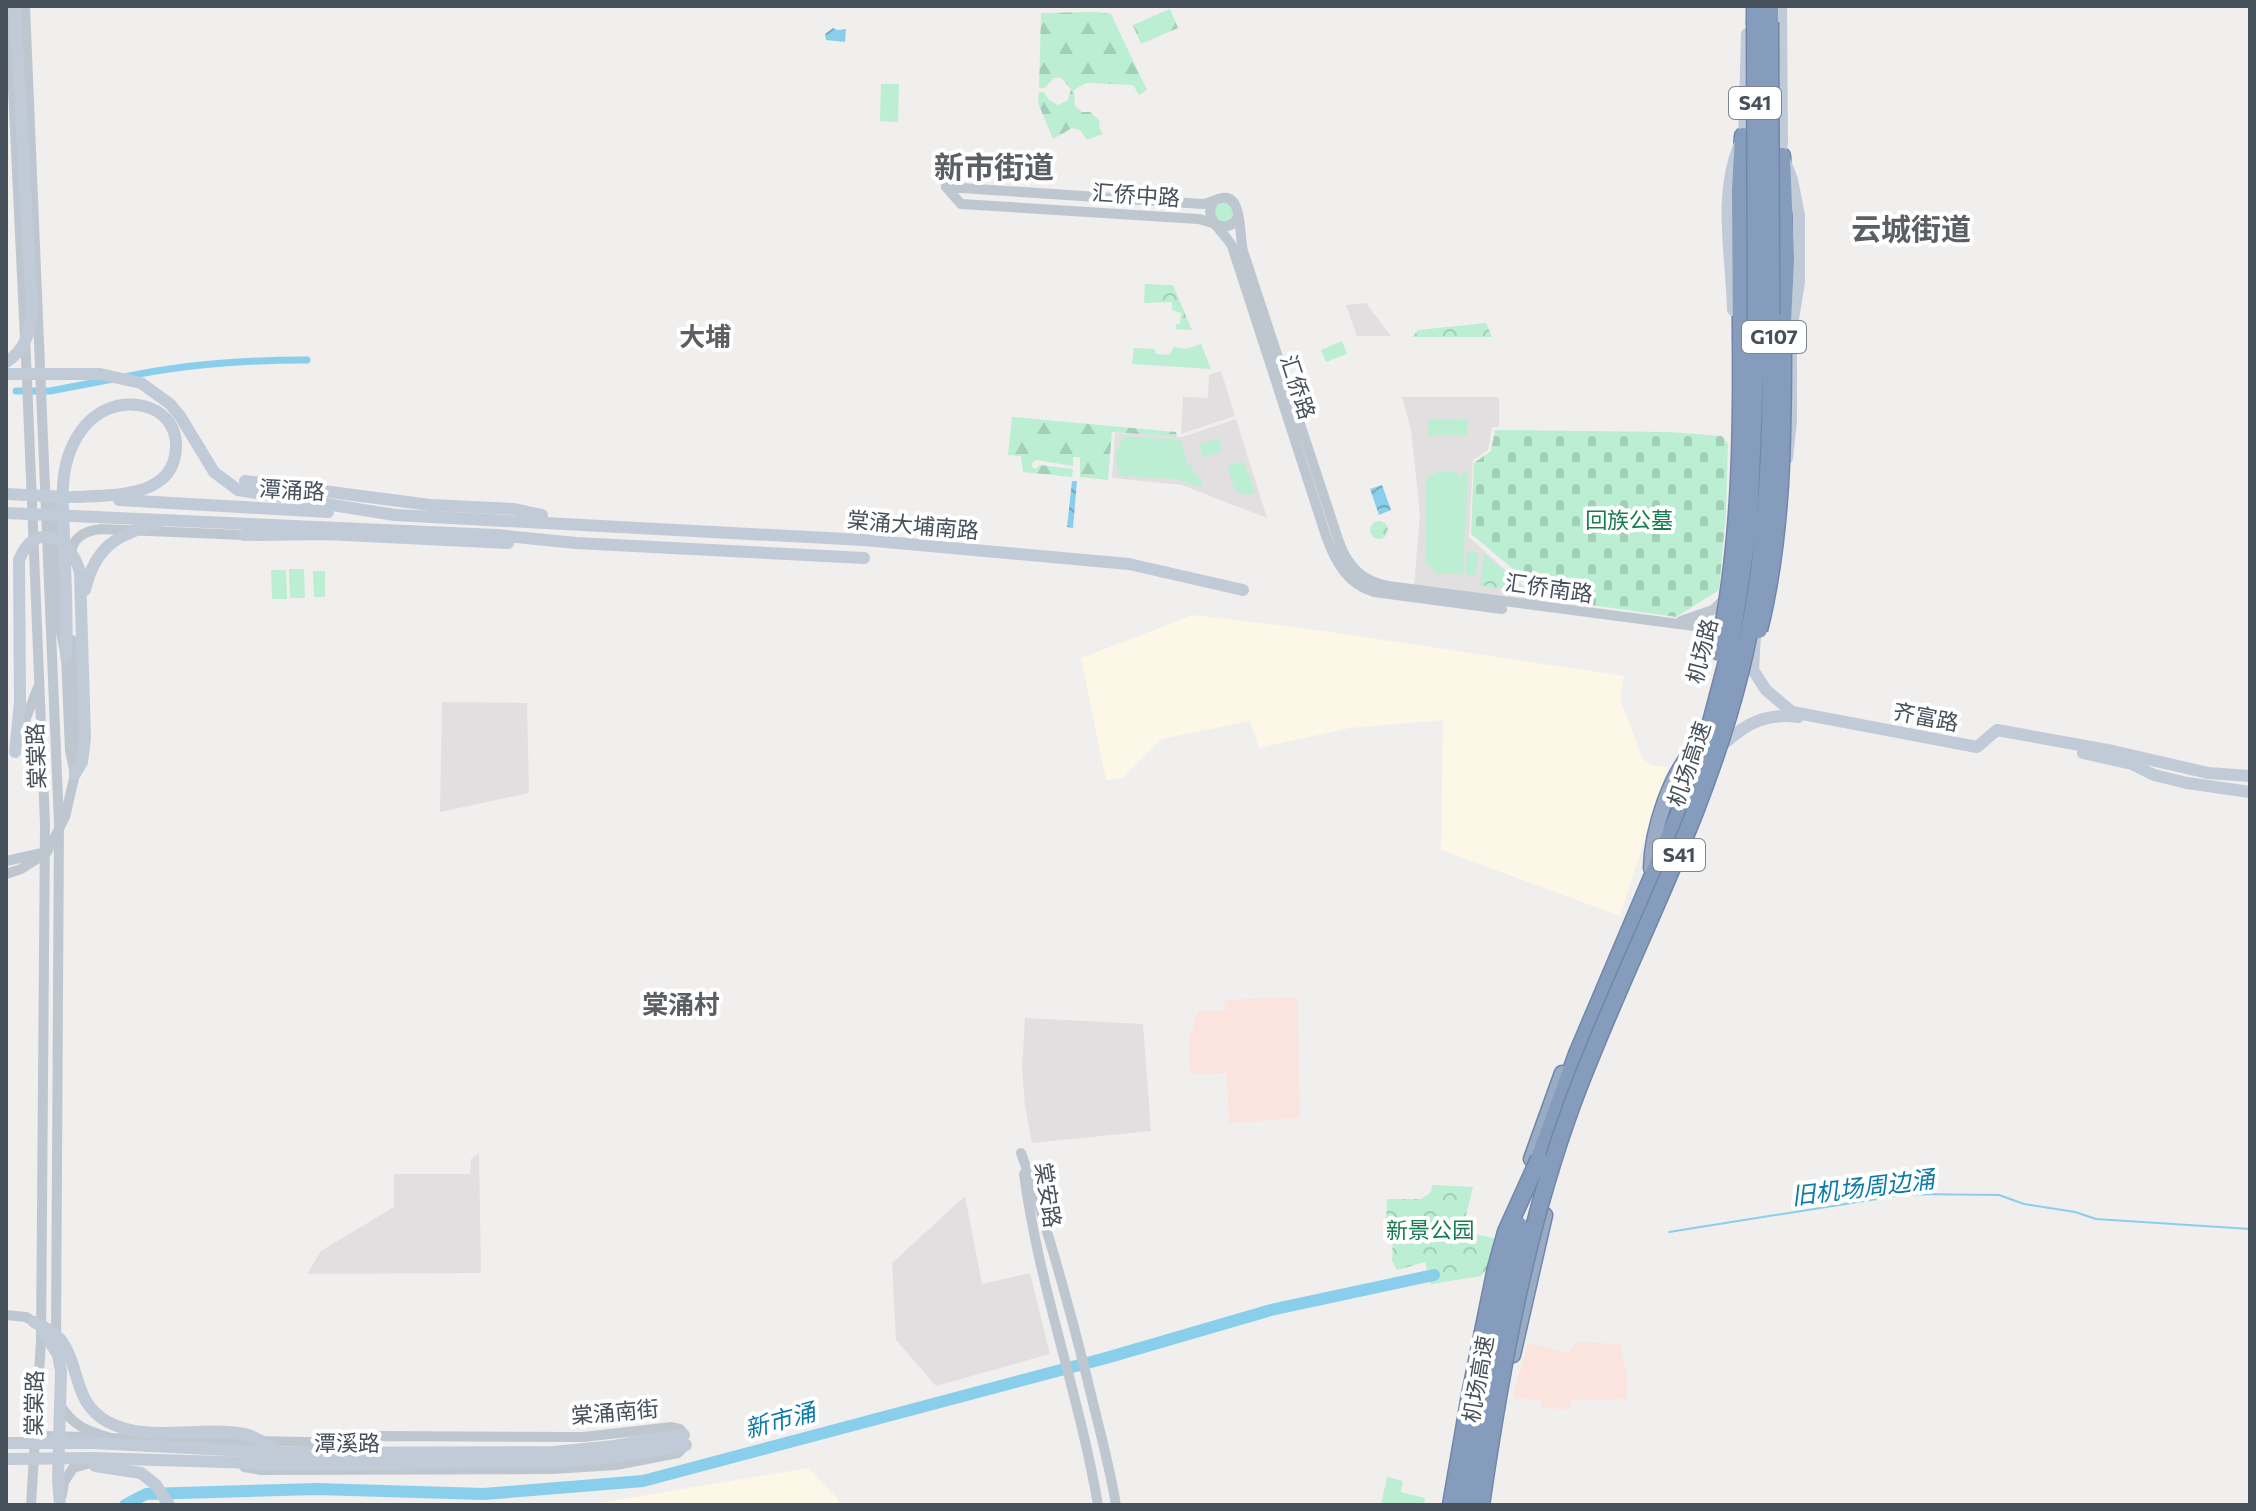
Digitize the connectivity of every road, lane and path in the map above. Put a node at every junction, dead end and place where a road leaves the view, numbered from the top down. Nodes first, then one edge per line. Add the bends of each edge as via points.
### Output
1 (11, 6) edge
2 (25, 6) edge
3 (1747, 6) edge
4 (1756, 6) edge
5 (1769, 6) edge
6 (1781, 6) edge
7 (1763, 119) junction
8 (1743, 136) junction
9 (1782, 156) junction
10 (1753, 190) junction
11 (1773, 194) junction
12 (1214, 201) junction
13 (1238, 218) junction
14 (1216, 225) junction
15 (6, 362) edge
16 (6, 374) edge
17 (1751, 451) junction
18 (67, 463) junction
19 (45, 480) junction
20 (1772, 480) junction
21 (245, 481) dead end
22 (6, 494) edge
23 (73, 497) junction
24 (6, 513) edge
25 (395, 515) junction
26 (199, 521) junction
27 (577, 523) junction
28 (244, 535) joint
29 (576, 543) junction
30 (864, 558) dead end
31 (1343, 563) junction
32 (70, 567) junction
33 (1739, 584) junction
34 (1243, 590) dead end
35 (81, 608) junction
36 (1672, 623) junction
37 (1754, 627) junction
38 (1729, 637) junction
39 (1750, 646) junction
40 (66, 657) junction
41 (39, 685) junction
42 (1726, 742) junction
43 (15, 752) joint
44 (1715, 760) junction
45 (75, 774) junction
46 (2234, 775) junction
47 (2250, 776) edge
48 (2233, 791) junction
49 (2250, 792) edge
50 (1687, 795) junction
51 (59, 824) junction
52 (47, 852) junction
53 (6, 859) edge
54 (6, 874) edge
55 (1539, 1159) junction
56 (1504, 1275) junction
57 (6, 1315) edge
58 (34, 1322) junction
59 (55, 1394) junction
60 (37, 1436) junction
61 (54, 1436) junction
62 (111, 1438) junction
63 (685, 1440) junction
64 (6, 1443) edge
65 (662, 1444) junction
66 (289, 1448) junction
67 (6, 1459) edge
68 (59, 1461) junction
69 (98, 1461) junction
70 (34, 1462) junction
71 (298, 1470) junction
72 (31, 1505) edge
73 (58, 1505) edge
74 (169, 1505) edge
75 (1098, 1505) edge
76 (1116, 1505) edge
77 (1453, 1505) edge
78 (1467, 1505) edge
79 (1481, 1505) edge

1 - 15 main road, bridge via 32,308 24,344
1 - 41 street, 棠棠路
2 - 19 street, 棠棠路
3 - 8 main road
4 - 7 highway, 机场路
4 - 50 highway, 机场高速 / S41, bridge via 1751,511 1730,650
5 - 7 highway, 机场路
5 - 44 highway, 机场高速 / S41, bridge via 1771,360 1766,497 1746,648
6 - 9 main road
7 - 9 main road
7 - 10 highway, 机场路 / G107
7 - 11 highway, 机场路 / G107
8 - 10 main road
8 - 17 main road via 1730,178 1729,250 1735,414
8 - 50 highway, bridge via 1742,442 1732,565 1722,637
9 - 11 main road
9 - 20 main road via 1797,199 1799,282 1791,331 1789,449
9 - 44 highway, bridge via 1786,258 1772,565 1755,643
10 - 17 highway, 机场路 / G107
11 - 20 highway, 机场路 / G107
12 - 13 street via 1234,201
12 - 14 street via 1209,212
12 - 14 street, 汇侨中路 via 946,187 961,204 1203,219
13 - 14 street via 1226,227
13 - 31 street, 汇侨路 via 1243,251
14 - 31 street, 汇侨路 via 1232,246 1326,536
16 - 25 main road, bridge via 100,374 141,383 170,404 214,472 238,490
17 - 33 highway, 机场路
18 - 23 main road, bridge via 83,428 118,406 156,410 174,431 175,457 160,482 136,492
18 - 32 street
18 - 40 main road, bridge via 62,482
19 - 40 street, bridge via 52,505
19 - 51 street, 棠棠路
20 - 37 highway, 机场路
21 - 27 main road via 416,503 514,509
22 - 23 main road, 潭涌路, bridge
23 - 25 main road, 潭涌路, bridge
24 - 26 main road, 潭涌路, bridge
25 - 27 main road, 潭涌路
26 - 29 main road, 潭涌路, bridge
26 - 35 main road, bridge via 144,527 105,547 90,570
27 - 34 main road, 棠涌大埔南路 via 864,540 1129,564
28 - 29 main road
28 - 32 street via 91,530 73,543
29 - 30 main road, 棠涌大埔南路
31 - 36 street, 汇侨南路 via 1364,579 1388,586
31 - 38 street, 汇侨南路 via 1356,584 1374,592
32 - 51 street via 75,756
33 - 36 street via 1713,610
33 - 38 highway, 机场路
35 - 43 main road, bridge via 80,573 70,548 54,538 37,539 22,552 18,571 20,702
35 - 45 main road, bridge via 85,738
36 - 38 street, 汇侨南路
37 - 39 highway, 机场路
37 - 46 main road, 齐富路 via 1751,665 1766,690 1792,712 1977,747 1997,730
38 - 39 street, 汇侨南路
38 - 56 highway, 机场路 via 1698,745 1674,780 1654,835 1651,868 1543,1123
39 - 42 highway, 机场路
40 - 45 street, bridge
41 - 43 street
41 - 60 street, 棠棠路 via 45,840
42 - 48 main road, 齐富路 via 1751,722 1792,716 1979,751 1997,736
42 - 79 highway, 机场路 via 1565,1141
44 - 79 highway, 机场高速 / S41, bridge via 1587,1065 1549,1175 1514,1306
45 - 52 street, bridge via 65,817
46 - 47 main road, 齐富路
46 - 48 main road
48 - 49 main road, 齐富路
50 - 55 highway, 机场高速 / S41 via 1577,1054
51 - 59 street, 棠棠路
52 - 53 street, bridge
52 - 54 street, bridge
55 - 77 highway, bridge via 1496,1268
55 - 78 highway, 机场高速 / S41, bridge via 1499,1307
56 - 77 main road
56 - 78 highway, bridge via 1498,1352
57 - 58 street
58 - 66 main road, bridge via 59,1338 95,1414 123,1429 245,1434
58 - 73 main road, bridge via 54,1347 61,1371
59 - 61 street, 棠棠路
59 - 62 street via 72,1422
60 - 61 street, 棠涌南街
60 - 70 street, 棠棠路
61 - 62 street, 棠涌南街
61 - 68 street, 棠棠路
62 - 66 street, 棠涌南街
63 - 65 main road, 潭溪路
63 - 66 street, 棠涌南街 via 680,1429 672,1427 583,1437 379,1436
63 - 71 street via 678,1453 616,1465
64 - 66 main road, 潭溪路, bridge
65 - 66 main road, 潭溪路, bridge via 554,1452
65 - 68 main road, 潭溪路, bridge via 604,1458 553,1462
66 - 71 street via 292,1466
67 - 68 main road, 潭溪路, bridge
68 - 69 street
68 - 70 street
68 - 73 street, 棠棠路
68 - 74 main road, bridge via 141,1473 163,1492
69 - 71 street
69 - 73 street via 73,1468
70 - 72 street, 棠棠路
75 - 76 street, 棠安路 via 1030,1220 1021,1153 1046,1219

